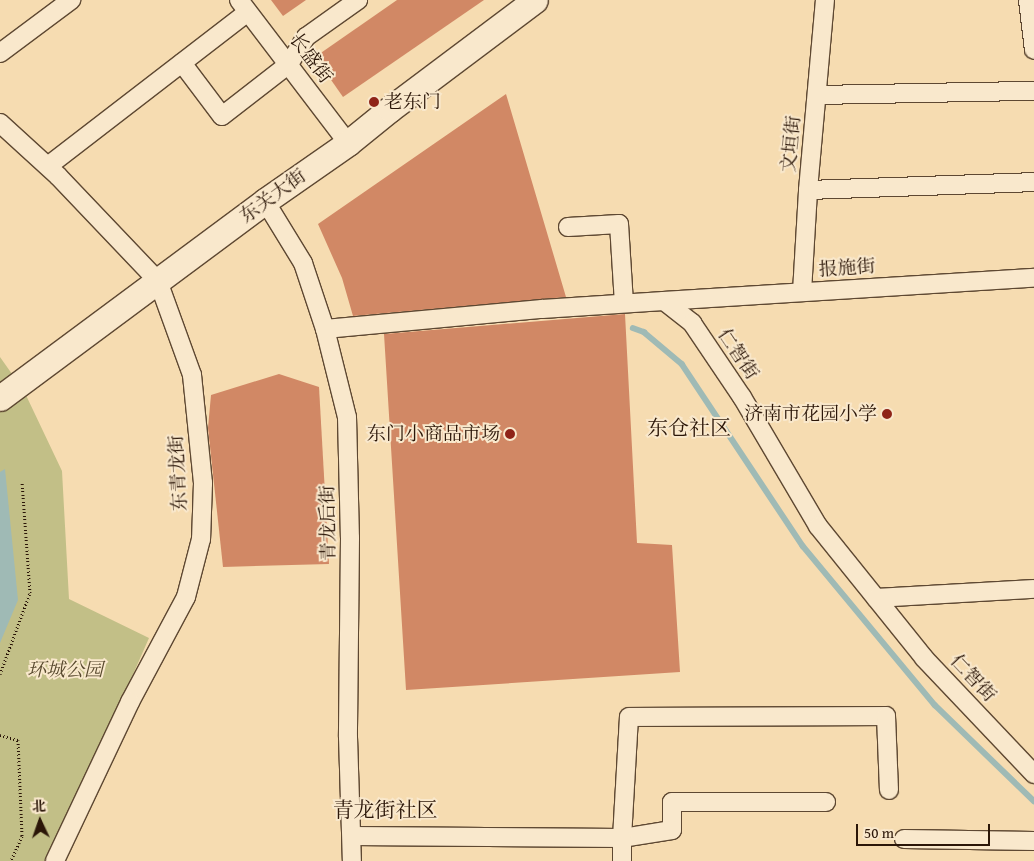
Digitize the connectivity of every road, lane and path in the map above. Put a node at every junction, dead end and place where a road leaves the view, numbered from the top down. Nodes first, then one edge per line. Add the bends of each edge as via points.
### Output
1 (71, 0) edge
2 (358, 0) edge
3 (535, 0) edge
4 (825, 0) edge
5 (1028, 0) edge
6 (244, 6) edge
7 (1034, 50) edge
8 (0, 52) edge
9 (182, 63) junction
10 (289, 64) junction
11 (1034, 91) edge
12 (817, 95) junction
13 (0, 124) edge
14 (348, 143) junction
15 (48, 166) junction
16 (1034, 182) edge
17 (808, 190) junction
18 (265, 201) junction
19 (568, 227) dead end
20 (1034, 278) edge
21 (158, 281) junction
22 (802, 292) junction
23 (664, 301) junction
24 (624, 304) junction
25 (325, 329) junction
26 (5, 394) edge
27 (22, 482) dead end
28 (1034, 589) edge
29 (876, 598) junction
30 (0, 674) edge
31 (0, 735) edge
32 (1034, 774) edge
33 (889, 790) dead end
34 (826, 802) dead end
35 (352, 836) junction
36 (622, 838) junction
37 (904, 839) dead end
38 (1034, 842) edge
39 (11, 861) edge
40 (55, 861) edge
41 (352, 861) edge
42 (622, 861) edge

1 - 8 street
2 - 10 street via 306,37
3 - 14 main road, 东关大街
4 - 12 street, 文垣街
5 - 7 street
6 - 9 street
6 - 10 street, 长盛街
9 - 10 street via 222,116
9 - 15 street
10 - 14 street, 长盛街
11 - 12 street
12 - 17 street, 文垣街
13 - 15 street, 东青龙街
14 - 18 main road, 东关大街
15 - 21 street, 东青龙街
16 - 17 street
17 - 22 street, 文垣街
18 - 21 main road, 东关大街
18 - 25 street, 青龙后街 via 303,263
19 - 24 street via 619,224
20 - 22 street, 报施街
21 - 26 main road, 东关大街
21 - 40 street, 东青龙街 via 192,375 203,482 201,539 186,596 130,702
22 - 23 street, 报施街
23 - 24 street
23 - 29 street, 仁智街 via 692,323 742,397 818,526
24 - 25 street
25 - 35 street, 青龙后街 via 347,417 350,538 348,737
27 - 30 path via 30,593
28 - 29 street
29 - 32 street, 仁智街 via 924,658
31 - 39 path via 18,740 22,836
33 - 36 street via 886,716 629,717
34 - 36 street via 672,802 672,830
35 - 36 street
35 - 41 street, 青龙后街
36 - 42 street
37 - 38 street

